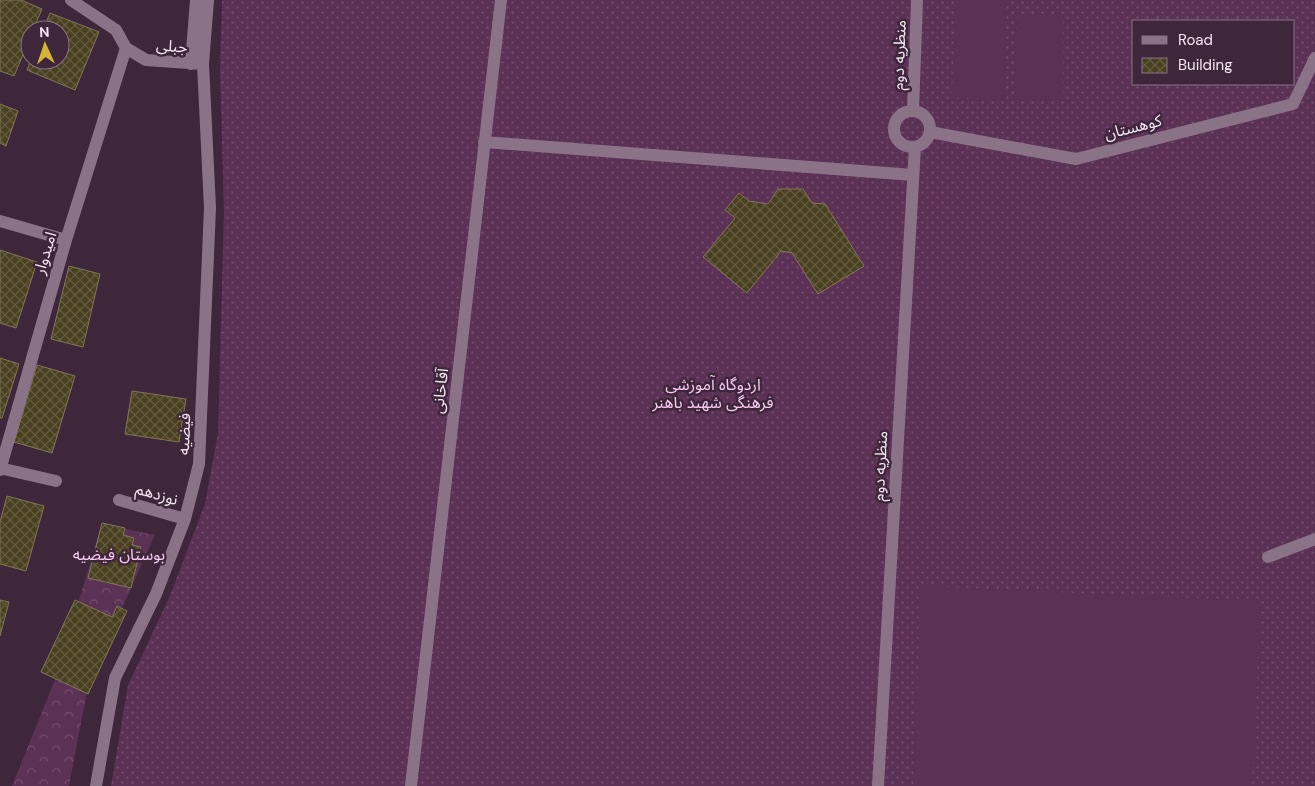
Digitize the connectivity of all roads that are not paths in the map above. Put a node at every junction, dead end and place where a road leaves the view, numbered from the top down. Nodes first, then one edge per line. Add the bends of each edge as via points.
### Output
1 (71, 0) edge
2 (196, 0) edge
3 (208, 0) edge
4 (501, 0) edge
5 (917, 0) edge
6 (126, 48) junction
7 (1315, 58) edge
8 (197, 64) junction
9 (913, 111) junction
10 (930, 132) junction
11 (484, 142) junction
12 (915, 147) junction
13 (914, 175) junction
14 (0, 221) edge
15 (66, 240) junction
16 (0, 468) edge
17 (56, 481) dead end
18 (119, 500) dead end
19 (185, 519) junction
20 (1315, 539) edge
21 (1268, 557) dead end
22 (96, 786) edge
23 (411, 786) edge
24 (878, 786) edge

1 - 6 street, جبلی via 116,30
2 - 8 street
3 - 8 street
4 - 11 street, آقاخانی
5 - 9 street, منظریه دوم
6 - 8 street, جبلی via 146,60
6 - 15 street, امیدوار
7 - 10 street, کوهستان via 1292,104 1076,159
8 - 19 street, فیضیه via 210,208 200,464
9 - 10 street via 920,113 930,124
9 - 12 street via 900,115 894,132 900,143
10 - 12 street via 922,144
11 - 13 street
11 - 23 street, آقاخانی
12 - 13 street, منظریه دوم
13 - 24 street, منظریه دوم
14 - 15 street
15 - 16 street, امیدوار
16 - 17 street
18 - 19 street, نوزدهم
19 - 22 street, فیضیه via 156,594 115,678
20 - 21 street

